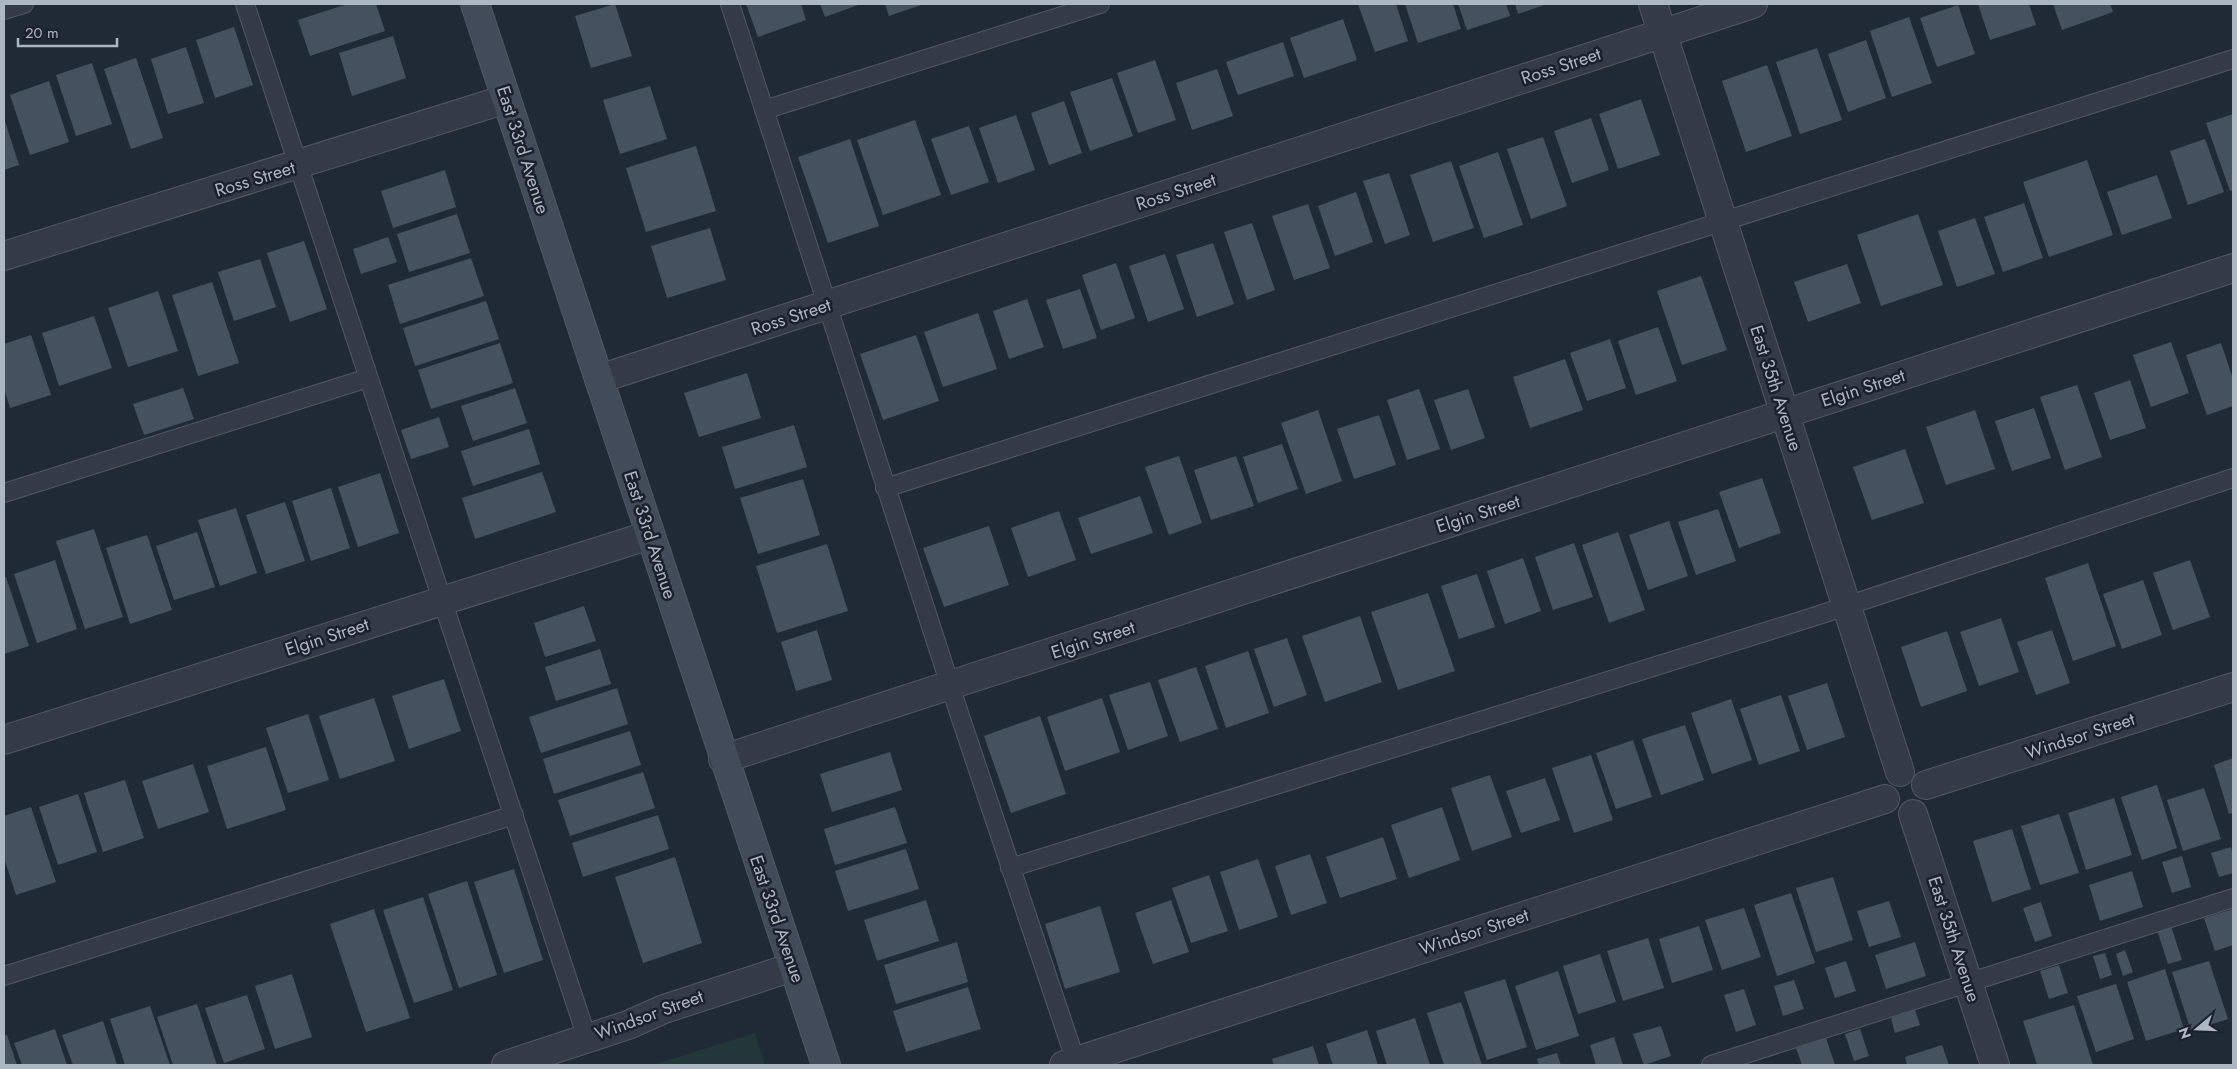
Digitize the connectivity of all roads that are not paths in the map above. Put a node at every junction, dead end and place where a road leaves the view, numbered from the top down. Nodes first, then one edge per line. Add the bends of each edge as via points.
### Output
1 (24, 4) edge
2 (245, 4) edge
3 (475, 4) edge
4 (730, 4) edge
5 (1100, 4) edge
6 (1652, 4) edge
7 (1753, 4) edge
8 (4, 10) edge
9 (1662, 33) junction
10 (2233, 59) edge
11 (506, 99) junction
12 (764, 110) junction
13 (300, 165) junction
14 (1723, 223) junction
15 (4, 256) edge
16 (2233, 268) edge
17 (828, 305) junction
18 (368, 378) junction
19 (599, 379) junction
20 (1784, 414) junction
21 (2233, 478) edge
22 (885, 488) junction
23 (4, 493) edge
24 (650, 535) junction
25 (442, 600) junction
26 (1846, 605) junction
27 (950, 687) junction
28 (2233, 688) edge
29 (4, 740) edge
30 (723, 759) junction
31 (1900, 772) junction
32 (1926, 785) junction
33 (1884, 799) junction
34 (1913, 814) junction
35 (514, 815) junction
36 (1010, 868) junction
37 (2233, 898) edge
38 (793, 967) junction
39 (4, 976) edge
40 (1968, 984) junction
41 (587, 1038) junction
42 (1072, 1064) edge
43 (506, 1065) edge
44 (826, 1065) edge
45 (1711, 1065) edge
46 (1994, 1065) edge

1 - 8 lane
2 - 13 lane
3 - 11 street, East 33rd Avenue
4 - 12 lane
5 - 12 lane
6 - 9 street, East 35th Avenue
7 - 9 street, Ross Street
9 - 14 street, East 35th Avenue
9 - 17 street, Ross Street
10 - 14 lane
11 - 13 street, Ross Street
11 - 19 street, East 33rd Avenue
12 - 17 lane
13 - 15 street, Ross Street
13 - 18 lane
14 - 20 street, East 35th Avenue
14 - 22 lane
16 - 20 street, Elgin Street
17 - 19 street, Ross Street
17 - 22 lane
18 - 23 lane
18 - 25 lane
19 - 24 street, East 33rd Avenue
20 - 26 street, East 35th Avenue
20 - 27 street, Elgin Street
21 - 26 lane
22 - 27 lane
24 - 25 street, Elgin Street
24 - 30 street, East 33rd Avenue
25 - 29 street, Elgin Street
25 - 35 lane
26 - 31 street, East 35th Avenue
26 - 36 lane
27 - 30 street, Elgin Street
27 - 36 lane
28 - 32 street, Windsor Street
30 - 38 street, East 33rd Avenue
31 - 32 street via 1918,775
31 - 33 street via 1893,775 1885,786
32 - 34 street via 1927,799
33 - 34 street via 1892,811
33 - 42 street, Windsor Street
34 - 40 street, East 35th Avenue
35 - 39 lane
35 - 41 lane
36 - 42 lane
37 - 40 lane
38 - 41 street, Windsor Street via 701,996
38 - 44 street, East 33rd Avenue
40 - 45 lane
40 - 46 street, East 35th Avenue
41 - 43 street, Windsor Street

